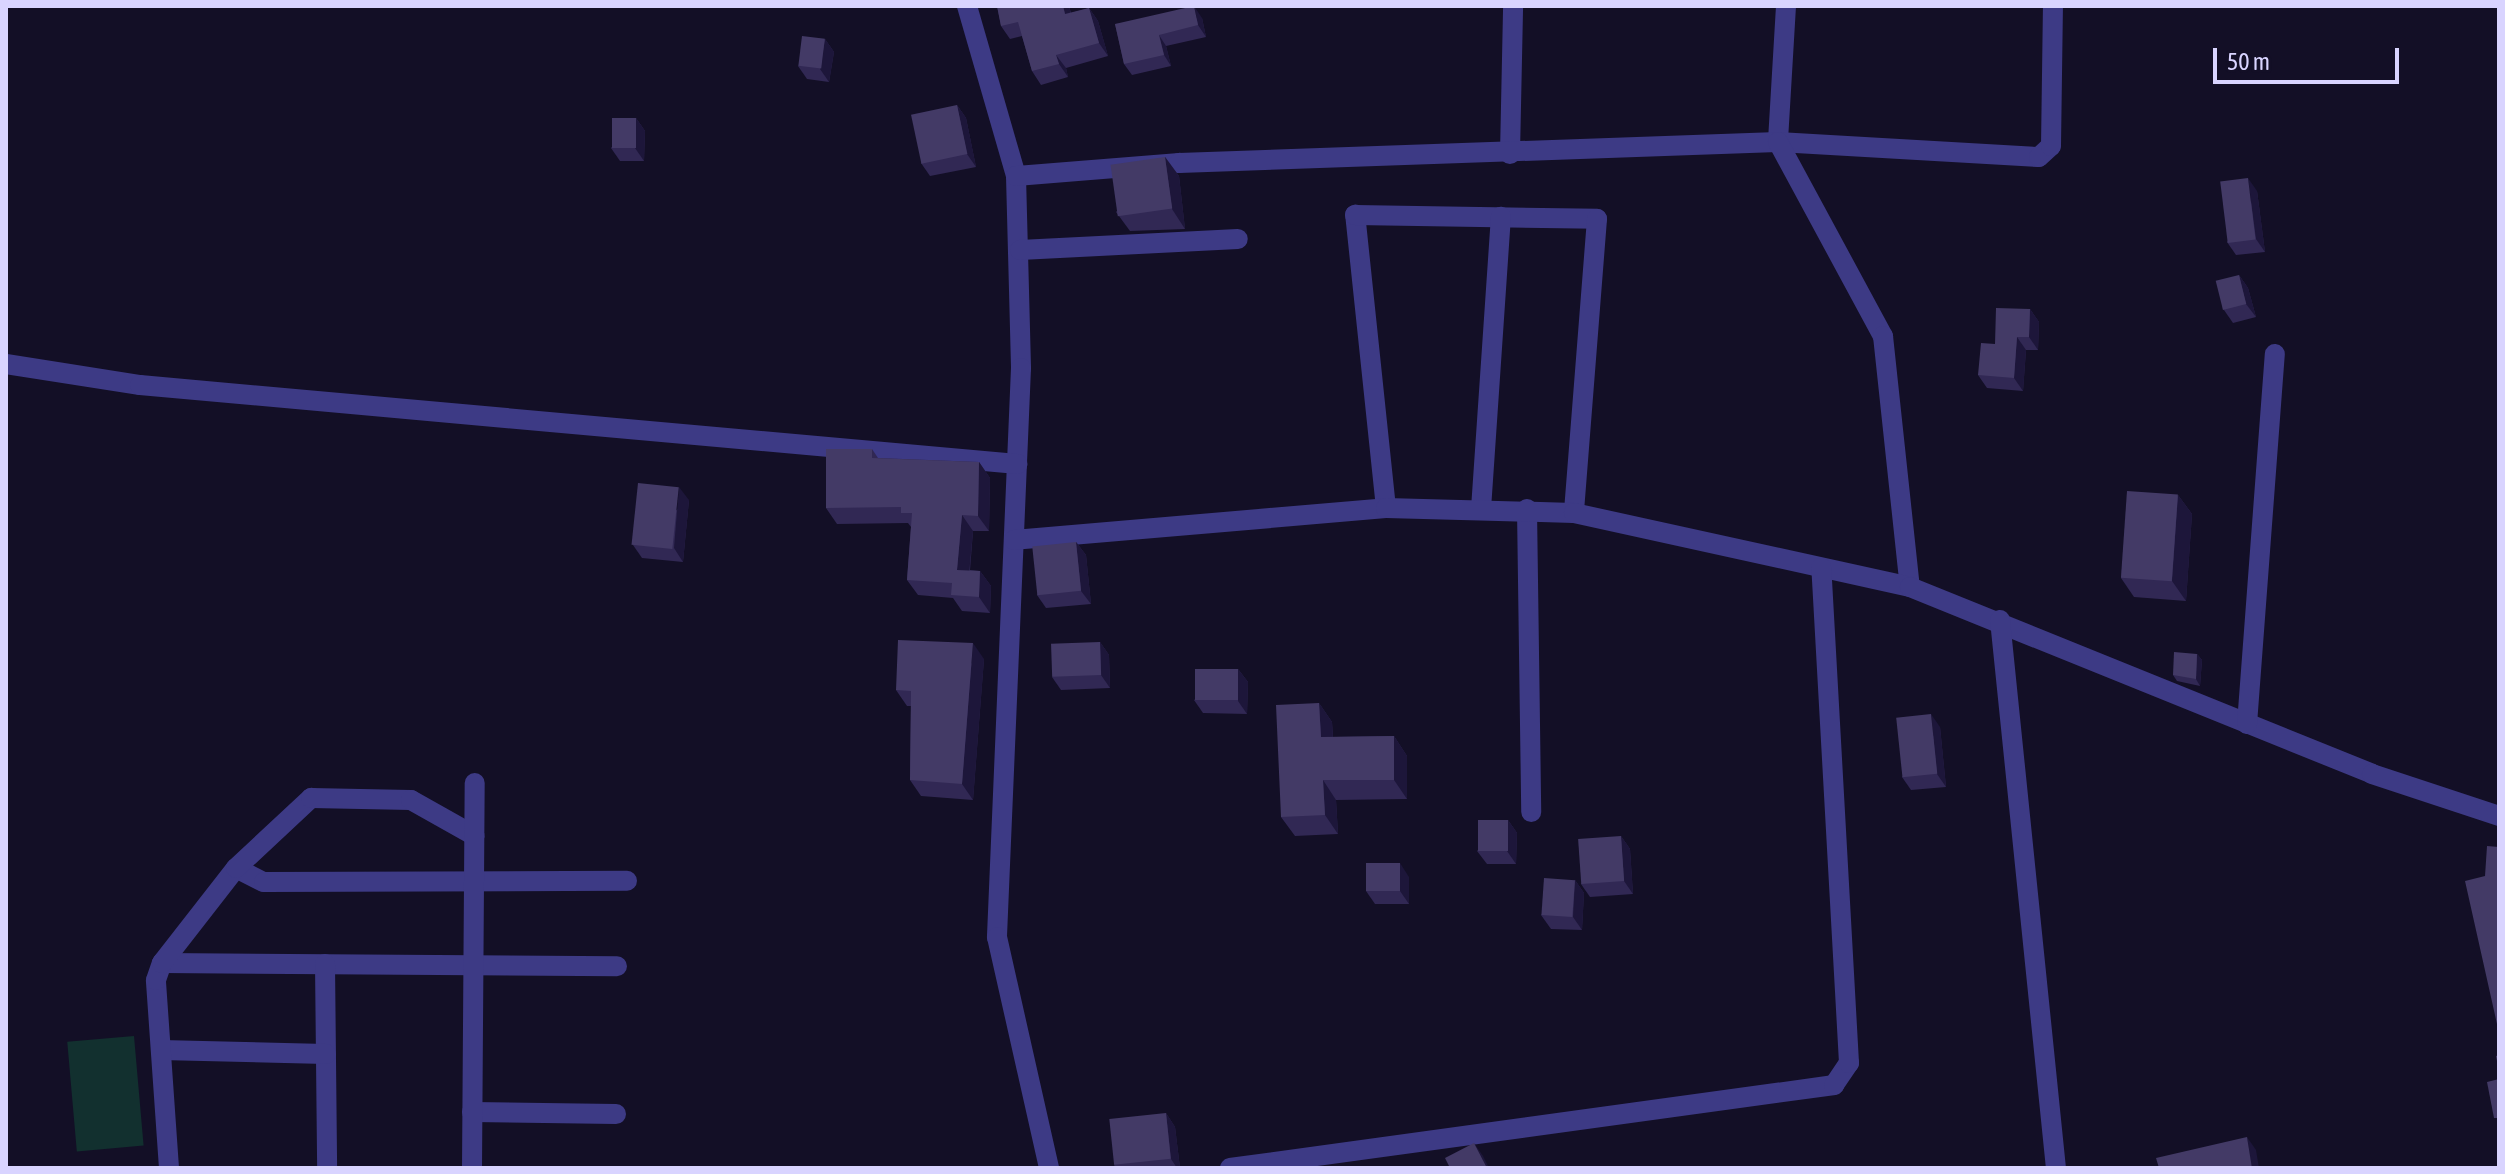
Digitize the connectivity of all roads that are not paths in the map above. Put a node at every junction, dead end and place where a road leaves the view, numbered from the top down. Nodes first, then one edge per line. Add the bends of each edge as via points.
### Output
1 (967, 6) edge
2 (1513, 6) edge
3 (1786, 6) edge
4 (2053, 6) edge
5 (1778, 142) junction
6 (1510, 154) junction
7 (1016, 176) junction
8 (1501, 217) junction
9 (1238, 239) dead end
10 (1020, 250) junction
11 (2275, 354) dead end
12 (6, 364) edge
13 (1017, 464) junction
14 (1386, 508) junction
15 (1481, 509) junction
16 (1527, 509) junction
17 (1574, 513) junction
18 (1014, 540) junction
19 (1821, 568) junction
20 (1910, 587) junction
21 (2000, 620) junction
22 (2247, 724) junction
23 (475, 783) dead end
24 (1531, 812) dead end
25 (2499, 816) edge
26 (475, 836) junction
27 (236, 868) junction
28 (474, 881) junction
29 (627, 881) dead end
30 (162, 963) junction
31 (325, 964) junction
32 (473, 965) junction
33 (617, 966) dead end
34 (161, 1050) junction
35 (326, 1054) junction
36 (472, 1112) junction
37 (616, 1114) dead end
38 (169, 1168) edge
39 (327, 1168) edge
40 (472, 1168) edge
41 (1049, 1168) edge
42 (1230, 1168) edge
43 (2056, 1168) edge

1 - 7 street
2 - 6 street
3 - 5 street
4 - 5 street via 2051,146 2039,157
5 - 6 street
5 - 20 street via 1883,336
6 - 7 street via 1179,163
7 - 10 street
8 - 14 street via 1355,215
8 - 15 street
8 - 17 street via 1597,219
9 - 10 street
10 - 13 street
11 - 22 street
12 - 13 street via 140,385
13 - 18 street
14 - 15 street
14 - 18 street
15 - 16 street
16 - 17 street
16 - 24 street
17 - 19 street
18 - 41 street via 997,937
19 - 20 street
19 - 42 street via 1849,1063 1834,1085
20 - 21 street
21 - 22 street
21 - 43 street
22 - 25 street
23 - 26 street
26 - 27 street via 411,800 311,798
26 - 28 street
27 - 28 street via 264,882
27 - 30 street
28 - 29 street
28 - 32 street
30 - 31 street
30 - 34 street via 156,980
31 - 32 street
31 - 35 street
32 - 33 street
32 - 36 street
34 - 35 street
34 - 38 street
35 - 39 street
36 - 37 street
36 - 40 street

